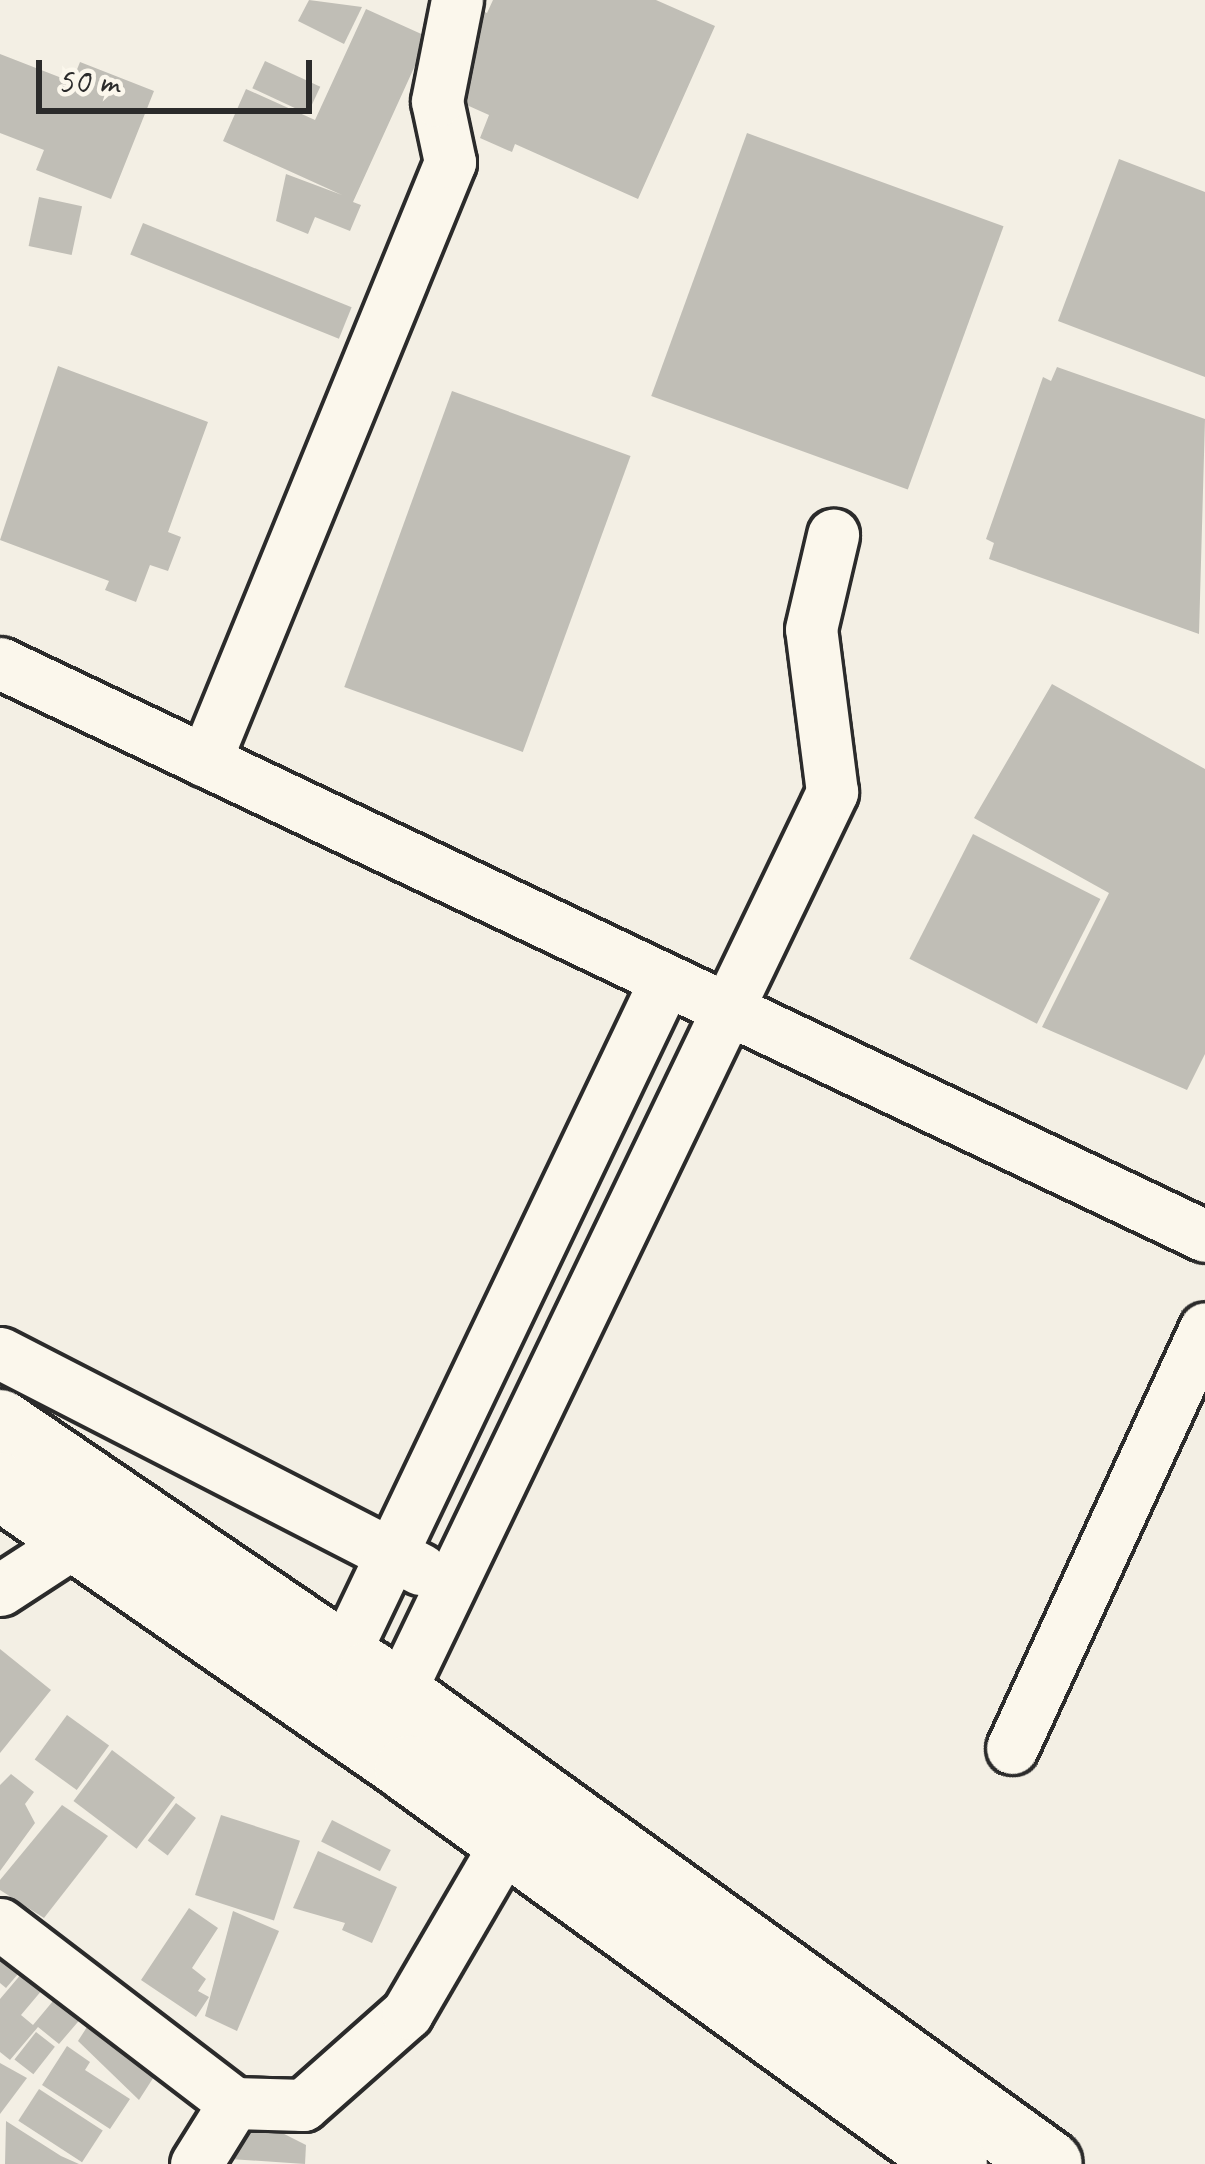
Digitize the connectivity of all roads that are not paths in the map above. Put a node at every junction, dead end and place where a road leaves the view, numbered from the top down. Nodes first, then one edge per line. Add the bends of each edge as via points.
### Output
1 (457, 0) edge
2 (833, 535) dead end
3 (0, 663) edge
4 (205, 761) junction
5 (665, 981) junction
6 (724, 1008) junction
7 (1205, 1236) edge
8 (1205, 1328) edge
9 (0, 1353) edge
10 (0, 1423) edge
11 (0, 1486) edge
12 (77, 1540) junction
13 (390, 1555) junction
14 (449, 1583) junction
15 (0, 1590) edge
16 (330, 1681) junction
17 (386, 1719) junction
18 (1012, 1748) dead end
19 (506, 1841) junction
20 (0, 1924) edge
21 (234, 2103) junction
22 (196, 2164) edge
23 (954, 2164) edge
24 (1049, 2164) edge

1 - 4 street via 437,100 450,162
2 - 6 street via 811,629 832,792
3 - 4 street
4 - 5 street
5 - 6 street
5 - 13 street
6 - 7 street
6 - 14 street
8 - 18 street
9 - 13 street
10 - 16 highway
11 - 12 highway
12 - 15 street
12 - 16 highway
13 - 14 street
13 - 16 street
14 - 17 street
16 - 17 highway
17 - 19 highway
17 - 24 highway
19 - 21 street via 407,2013 341,2078 303,2104
19 - 23 highway
20 - 21 street
21 - 22 street

